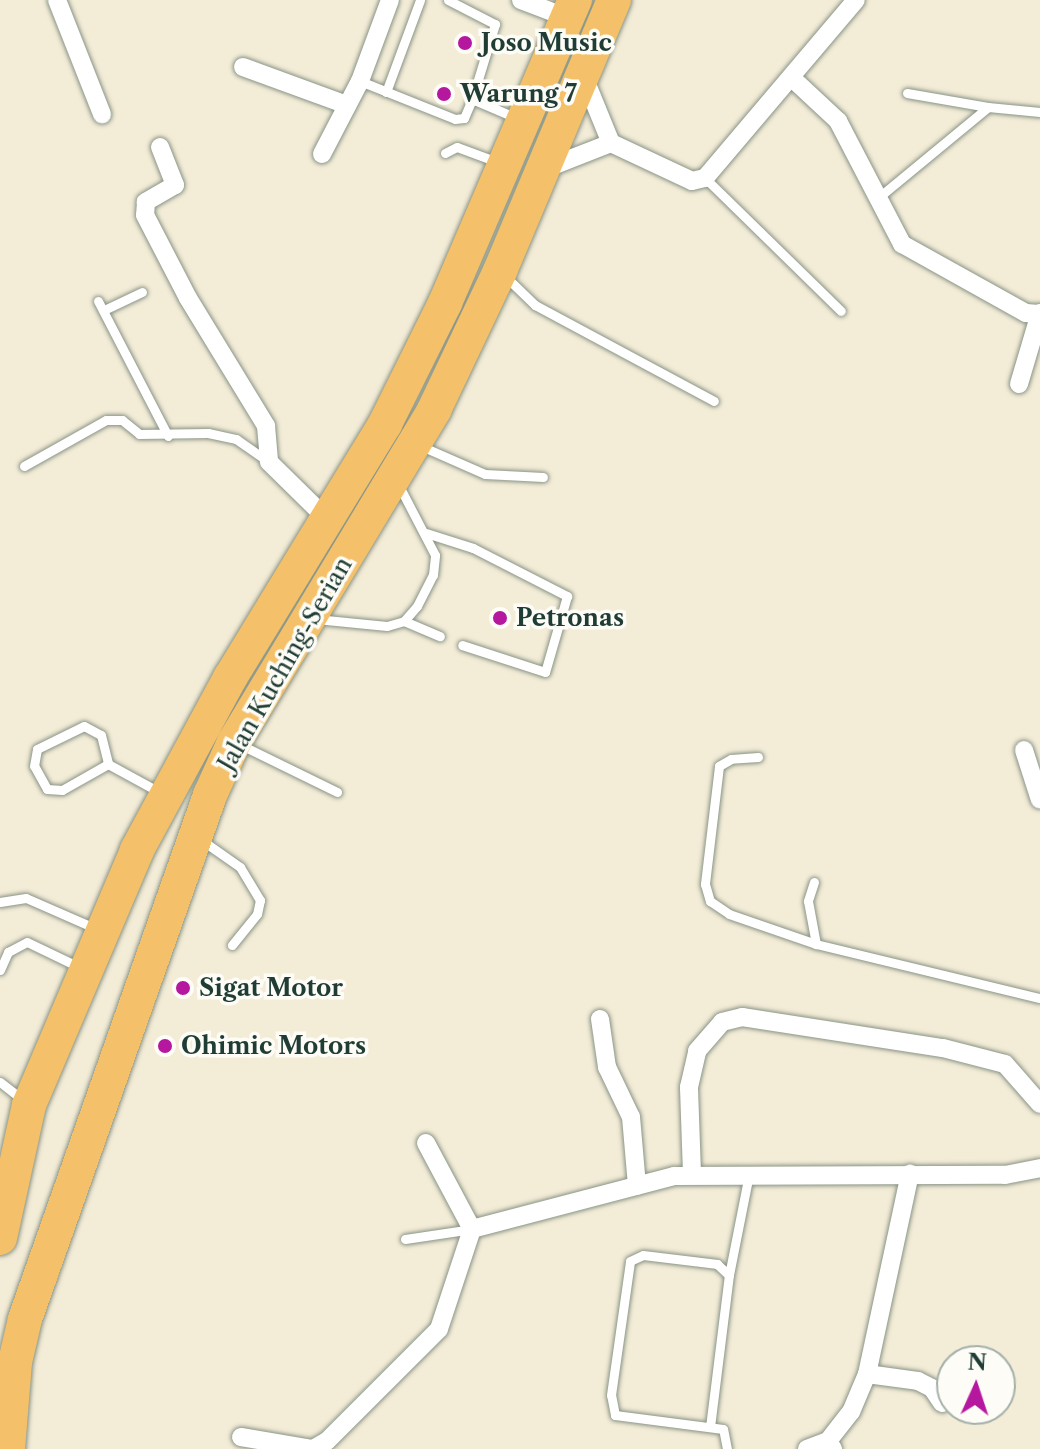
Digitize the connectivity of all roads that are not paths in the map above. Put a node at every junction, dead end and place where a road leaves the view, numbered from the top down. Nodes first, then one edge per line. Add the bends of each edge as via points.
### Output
1 (57, 0) edge
2 (390, 0) edge
3 (420, 0) edge
4 (448, 0) edge
5 (521, 0) edge
6 (614, 0) edge
7 (856, 0) edge
8 (571, 9) edge
9 (243, 67) dead end
10 (583, 74) junction
11 (793, 79) junction
12 (360, 81) junction
13 (386, 92) junction
14 (907, 93) dead end
15 (472, 99) junction
16 (347, 105) junction
17 (988, 107) junction
18 (1040, 112) edge
19 (102, 114) dead end
20 (526, 122) junction
21 (611, 143) junction
22 (160, 147) dead end
23 (445, 153) dead end
24 (322, 154) dead end
25 (506, 166) junction
26 (542, 171) junction
27 (705, 178) junction
28 (879, 197) junction
29 (500, 271) junction
30 (142, 292) dead end
31 (841, 311) dead end
32 (1040, 314) edge
33 (1019, 384) dead end
34 (714, 401) dead end
35 (168, 436) junction
36 (415, 442) junction
37 (269, 462) junction
38 (24, 466) dead end
39 (394, 477) junction
40 (543, 477) dead end
41 (329, 521) junction
42 (426, 533) junction
43 (310, 618) junction
44 (404, 621) junction
45 (440, 636) dead end
46 (462, 645) dead end
47 (234, 742) junction
48 (1024, 750) dead end
49 (758, 757) dead end
50 (108, 764) junction
51 (337, 792) dead end
52 (165, 795) junction
53 (1040, 800) edge
54 (194, 834) junction
55 (814, 882) dead end
56 (0, 902) edge
57 (100, 931) junction
58 (816, 944) junction
59 (232, 945) dead end
60 (84, 969) junction
61 (0, 970) edge
62 (1040, 998) edge
63 (600, 1019) dead end
64 (0, 1082) edge
65 (1040, 1104) edge
66 (29, 1105) junction
67 (426, 1143) dead end
68 (1039, 1171) edge
69 (749, 1173) junction
70 (692, 1174) junction
71 (910, 1174) junction
72 (637, 1186) junction
73 (472, 1229) junction
74 (0, 1238) edge
75 (405, 1239) dead end
76 (729, 1275) junction
77 (867, 1374) junction
78 (936, 1395) edge
79 (710, 1427) junction
80 (241, 1437) dead end
81 (830, 1445) edge
82 (8, 1449) edge
83 (727, 1449) edge
84 (807, 1449) edge

1 - 19 street
2 - 12 street
3 - 13 lane
4 - 15 lane via 495,24
5 - 8 street
6 - 10 highway, Jalan Kuching-Serian
7 - 11 street
8 - 20 highway, Jalan Kuching-Serian
9 - 16 street
10 - 21 street
10 - 26 highway, Jalan Kuching-Serian
11 - 27 street
11 - 28 street via 838,121
12 - 13 lane
12 - 16 street
13 - 15 lane via 455,119 464,118
14 - 17 lane
15 - 20 lane
16 - 24 street
17 - 18 lane
17 - 28 lane
20 - 25 highway, Jalan Kuching-Serian
21 - 26 street
21 - 27 street via 692,181
22 - 37 street via 175,185 146,202 145,215 266,426
23 - 25 lane via 457,147 473,150
25 - 41 highway, Jalan Kuching-Serian via 418,359
26 - 29 highway, Jalan Kuching-Serian
27 - 31 lane
28 - 32 street via 902,244 1026,313
29 - 34 lane via 535,305
29 - 36 highway, Jalan Kuching-Serian
30 - 35 lane via 101,306
32 - 33 street
35 - 37 lane via 208,433 236,439
35 - 38 lane via 139,434 122,420 106,420
36 - 39 highway, Jalan Kuching-Serian
36 - 40 lane via 459,467
37 - 41 street
39 - 42 lane
39 - 43 highway, Jalan Kuching-Serian
41 - 52 highway, Jalan Kuching-Serian via 267,615
42 - 44 lane via 435,555 433,575
42 - 46 lane via 484,552 567,596 545,672
43 - 44 lane via 387,626
43 - 47 highway, Jalan Kuching-Serian
44 - 45 lane
47 - 51 lane
47 - 54 highway, Jalan Kuching-Serian
48 - 53 street
49 - 58 lane via 731,759 719,766 705,884 710,901 729,914
50 - 50 lane via 53,791 34,766 34,755 84,726 101,735
50 - 52 lane
52 - 57 highway, Jalan Kuching-Serian
54 - 59 lane via 240,867 260,900 257,914
54 - 82 highway, Jalan Kuching-Serian via 25,1319 15,1362
55 - 58 lane via 808,901
56 - 57 lane via 26,898
57 - 60 highway, Jalan Kuching-Serian
58 - 62 lane
60 - 61 lane via 27,942 8,952
60 - 66 highway, Jalan Kuching-Serian
63 - 72 street via 607,1067 631,1117
64 - 66 lane
65 - 70 street via 1005,1064 929,1046 742,1017 722,1022 697,1051 689,1087
66 - 74 highway, Jalan Kuching-Serian
67 - 73 street
68 - 71 street
69 - 70 street
69 - 71 street
69 - 76 lane
70 - 72 street
71 - 77 street
72 - 73 street
73 - 75 lane
73 - 80 street via 439,1329 327,1441 313,1449
76 - 79 lane
76 - 79 lane via 717,1264 643,1255 630,1261 611,1395 615,1415
77 - 78 street via 928,1385
77 - 81 street
79 - 83 lane via 723,1429
81 - 84 street

